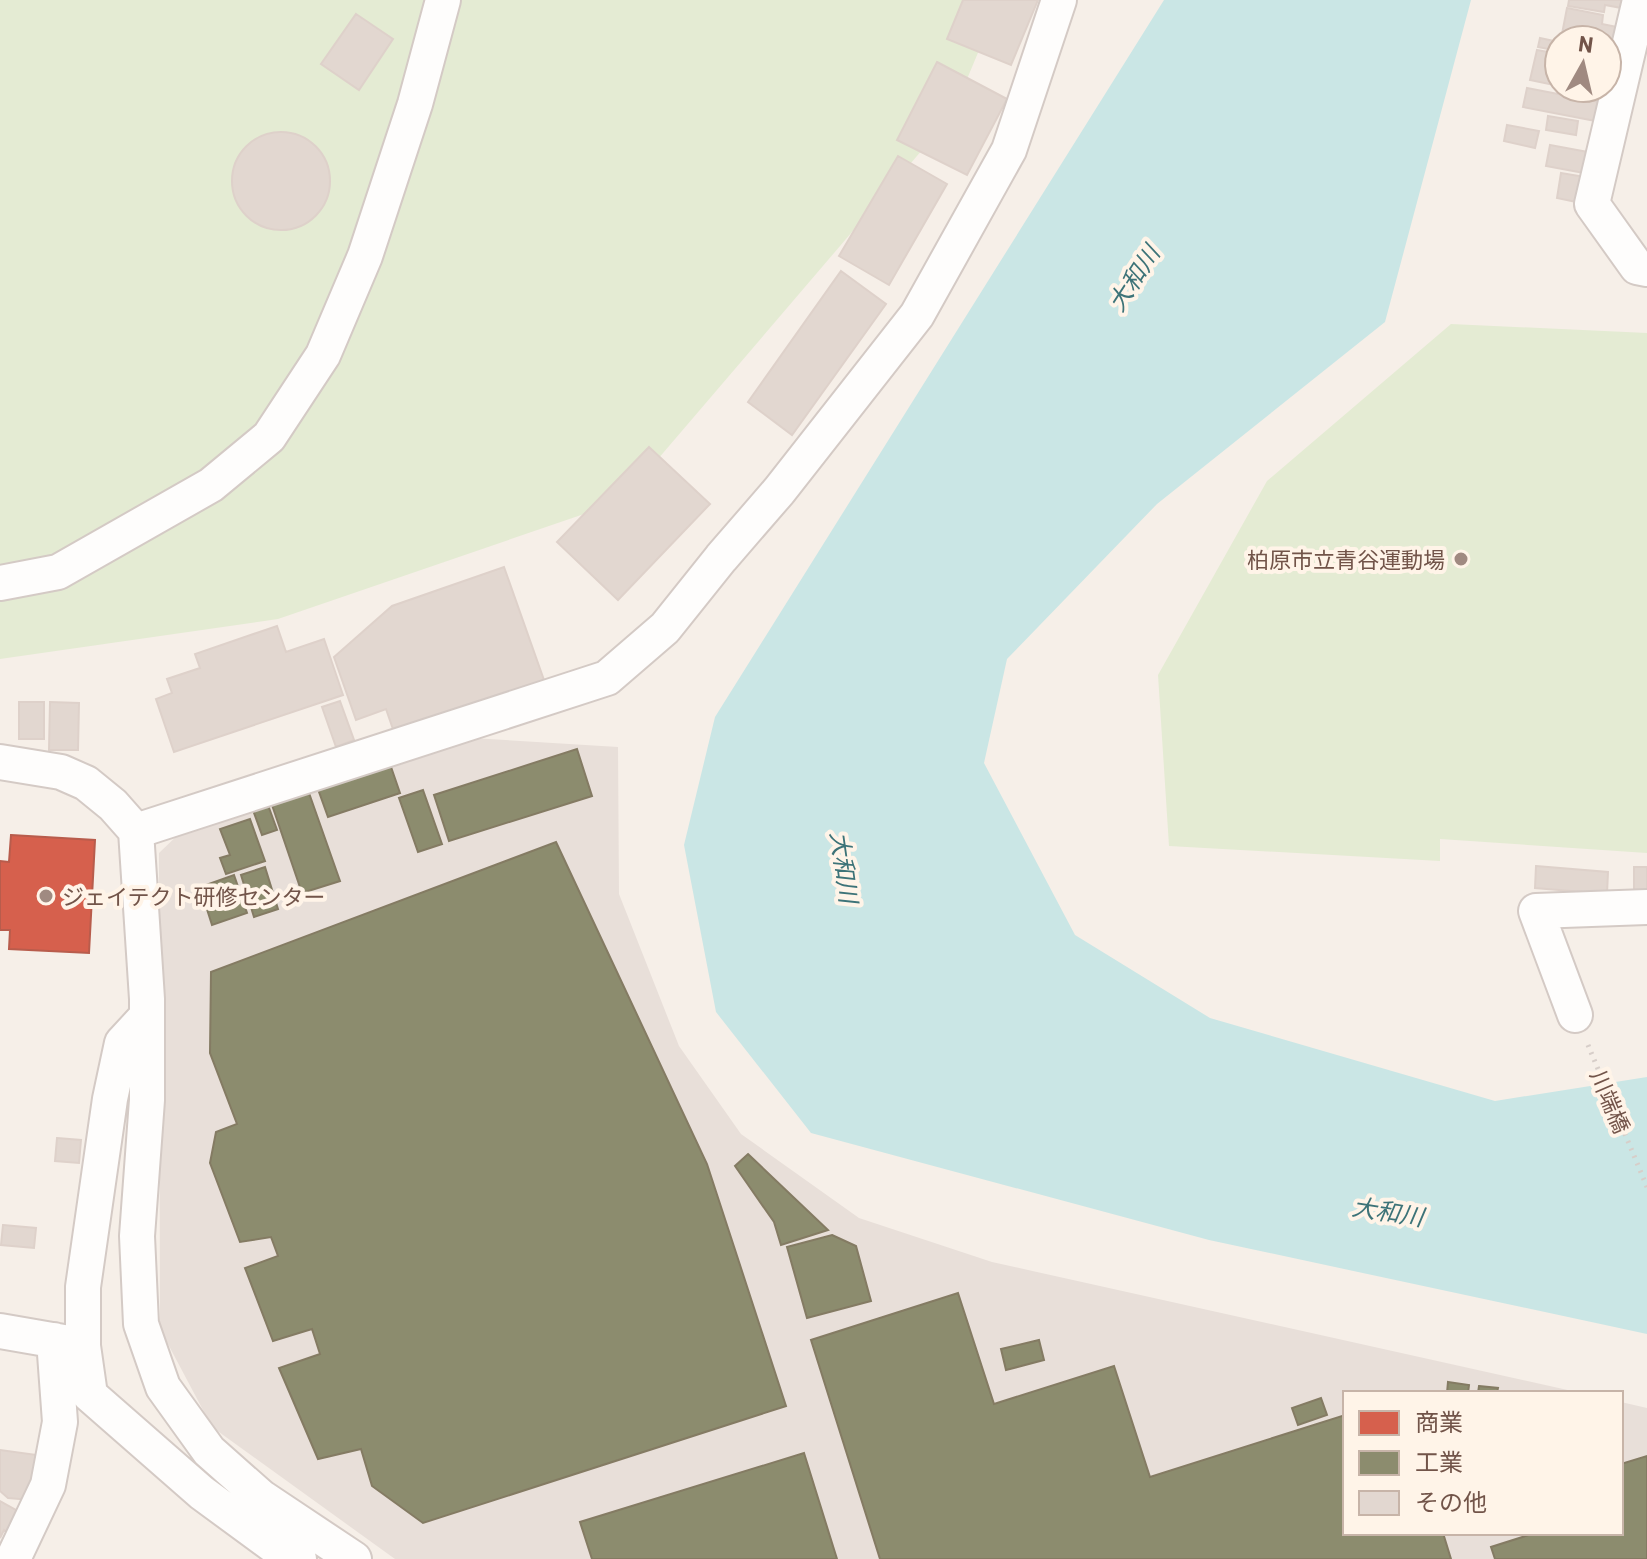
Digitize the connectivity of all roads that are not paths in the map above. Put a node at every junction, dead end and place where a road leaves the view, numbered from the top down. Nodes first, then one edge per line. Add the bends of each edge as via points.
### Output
1 (443, 0) edge
2 (1059, 0) edge
3 (1640, 0) edge
4 (1647, 269) edge
5 (0, 583) edge
6 (0, 762) edge
7 (136, 831) junction
8 (1647, 907) edge
9 (1575, 1015) road end
10 (146, 1017) junction
11 (0, 1331) edge
12 (69, 1343) junction
13 (13, 1559) edge
14 (299, 1559) edge
15 (354, 1559) edge

1 - 5 street via 365,256 323,355 269,437 211,485 58,572
2 - 7 street via 1009,150 917,315 665,628 607,678
3 - 4 street via 1592,204 1637,267
6 - 7 street via 61,772 86,783
7 - 10 street
8 - 9 street via 1536,911
10 - 12 street via 122,1043 83,1287
10 - 15 street via 147,1100 137,1236 141,1324 163,1387 209,1451 261,1497
11 - 12 street
12 - 13 street via 48,1485
12 - 14 street via 90,1395 202,1493

